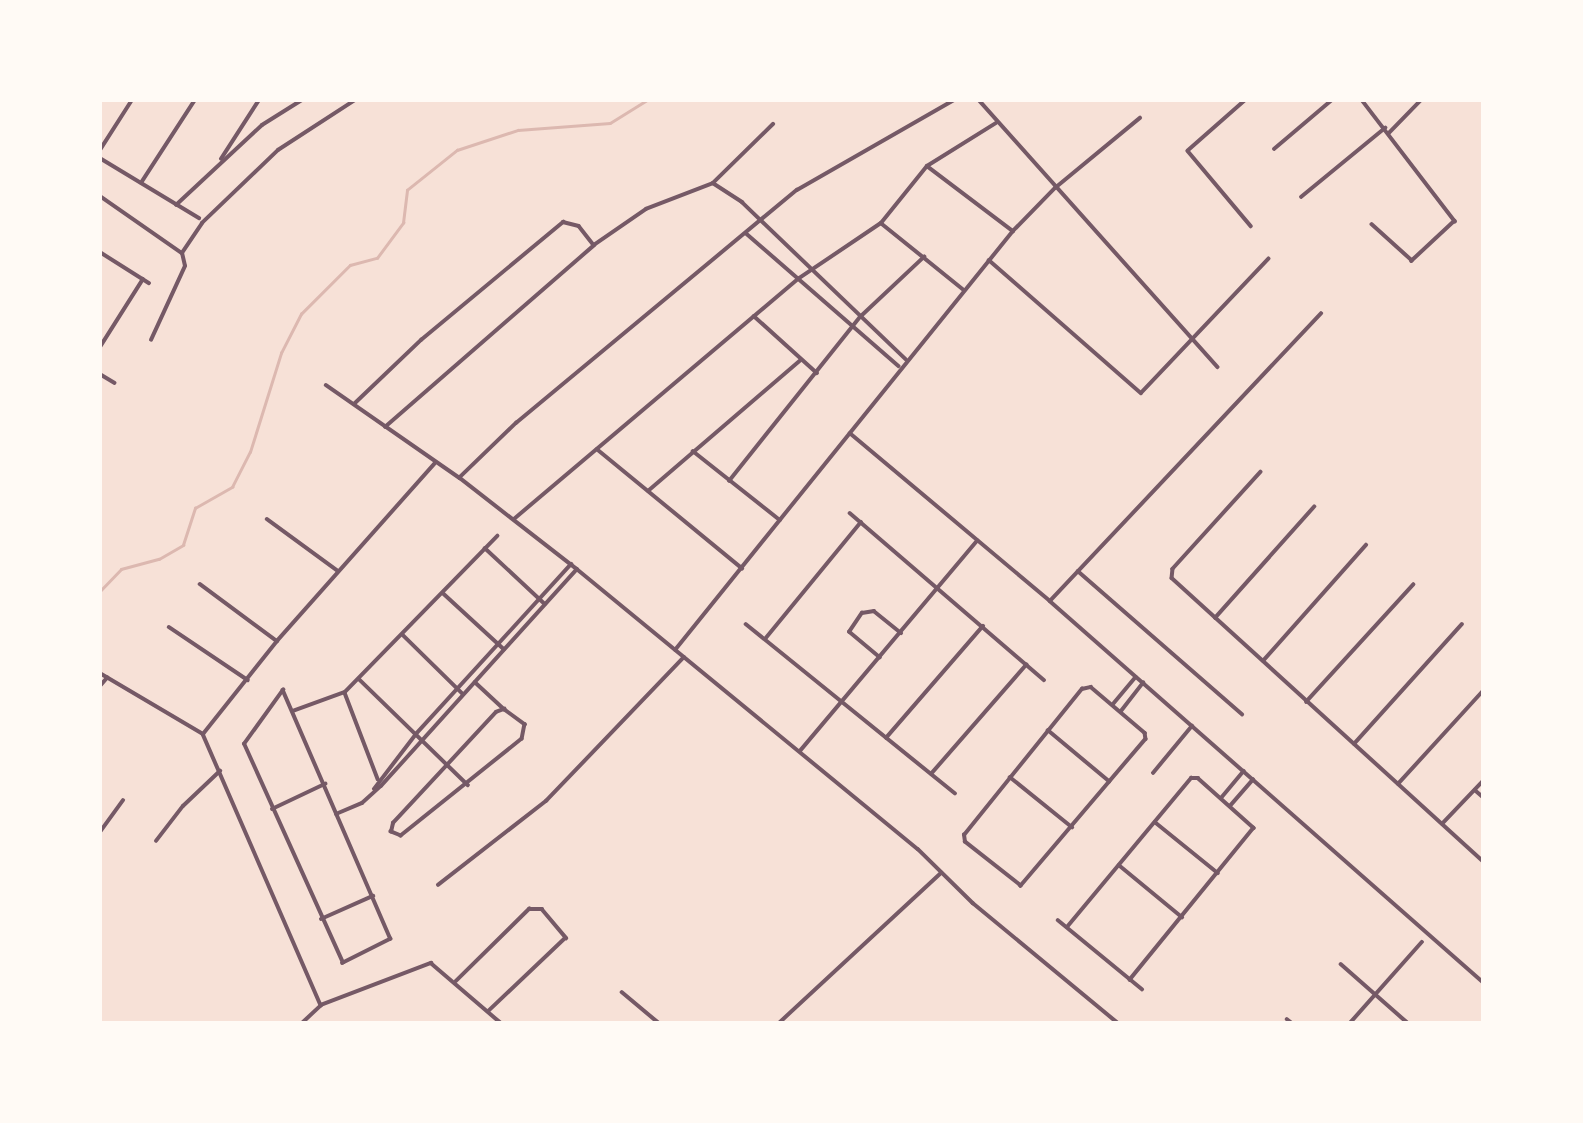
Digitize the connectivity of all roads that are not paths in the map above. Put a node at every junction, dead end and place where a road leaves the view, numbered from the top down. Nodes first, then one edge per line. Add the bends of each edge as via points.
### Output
1 (132, 100) edge
2 (195, 100) edge
3 (259, 100) edge
4 (302, 100) edge
5 (355, 100) edge
6 (954, 100) edge
7 (979, 100) edge
8 (1246, 100) edge
9 (1332, 100) edge
10 (1362, 100) edge
11 (1421, 100) edge
12 (1140, 118) dead end
13 (996, 123) junction
14 (773, 124) dead end
15 (1387, 130) junction
16 (100, 139) edge
17 (105, 142) junction
18 (1274, 149) dead end
19 (100, 150) edge
20 (100, 158) edge
21 (218, 164) junction
22 (927, 166) junction
23 (141, 183) junction
24 (713, 183) junction
25 (1055, 188) junction
26 (100, 196) edge
27 (1301, 197) dead end
28 (176, 205) junction
29 (199, 218) dead end
30 (761, 223) junction
31 (881, 223) junction
32 (1372, 225) dead end
33 (1251, 226) dead end
34 (1013, 231) junction
35 (747, 234) junction
36 (594, 245) junction
37 (100, 253) edge
38 (182, 253) junction
39 (924, 257) junction
40 (1268, 259) dead end
41 (989, 260) junction
42 (810, 270) junction
43 (144, 279) junction
44 (798, 279) junction
45 (149, 283) dead end
46 (964, 290) junction
47 (1321, 313) dead end
48 (754, 316) junction
49 (860, 317) junction
50 (852, 327) junction
51 (102, 339) edge
52 (150, 340) dead end
53 (1194, 340) junction
54 (100, 347) edge
55 (906, 359) junction
56 (802, 360) junction
57 (899, 366) junction
58 (1218, 367) dead end
59 (817, 373) junction
60 (100, 374) edge
61 (115, 383) dead end
62 (326, 385) dead end
63 (354, 404) junction
64 (385, 427) junction
65 (850, 433) junction
66 (597, 448) junction
67 (692, 451) junction
68 (435, 464) junction
69 (1261, 472) dead end
70 (460, 478) junction
71 (730, 481) junction
72 (648, 491) junction
73 (1314, 507) dead end
74 (850, 513) dead end
75 (267, 519) dead end
76 (513, 519) junction
77 (780, 520) junction
78 (861, 522) junction
79 (497, 536) dead end
80 (978, 541) junction
81 (1366, 545) dead end
82 (485, 548) junction
83 (571, 564) junction
84 (742, 568) junction
85 (578, 569) junction
86 (338, 571) junction
87 (1077, 571) junction
88 (200, 584) dead end
89 (1413, 585) dead end
90 (940, 589) junction
91 (443, 593) junction
92 (539, 599) junction
93 (1050, 601) junction
94 (545, 605) junction
95 (1214, 618) junction
96 (746, 624) dead end
97 (1462, 624) dead end
98 (983, 626) junction
99 (169, 627) dead end
100 (901, 633) junction
101 (403, 635) junction
102 (765, 639) junction
103 (277, 641) junction
104 (498, 643) junction
105 (504, 649) junction
106 (676, 650) junction
107 (684, 657) junction
108 (880, 658) junction
109 (1263, 662) junction
110 (1026, 665) junction
111 (100, 673) edge
112 (1136, 677) junction
113 (107, 678) junction
114 (359, 679) junction
115 (248, 680) junction
116 (1044, 680) dead end
117 (474, 681) junction
118 (1143, 683) junction
119 (100, 686) edge
120 (457, 688) junction
121 (1483, 691) edge
122 (345, 692) junction
123 (463, 694) junction
124 (843, 701) junction
125 (1306, 702) junction
126 (1113, 704) junction
127 (504, 709) junction
128 (293, 711) junction
129 (1121, 711) junction
130 (1242, 714) dead end
131 (1192, 726) junction
132 (1048, 730) junction
133 (204, 734) junction
134 (416, 734) junction
135 (887, 738) junction
136 (422, 740) junction
137 (1354, 744) junction
138 (800, 751) junction
139 (447, 764) junction
140 (220, 771) junction
141 (1244, 771) junction
142 (1153, 773) dead end
143 (931, 774) junction
144 (1010, 777) junction
145 (378, 779) junction
146 (1253, 780) junction
147 (1109, 781) junction
148 (1483, 781) edge
149 (325, 784) junction
150 (1398, 784) junction
151 (468, 785) junction
152 (374, 789) junction
153 (1475, 790) junction
154 (955, 793) dead end
155 (1483, 797) edge
156 (1221, 798) junction
157 (123, 800) dead end
158 (1230, 806) junction
159 (272, 809) junction
160 (336, 814) junction
161 (1155, 821) junction
162 (1443, 824) junction
163 (1072, 827) junction
164 (100, 832) edge
165 (156, 841) dead end
166 (1483, 861) edge
167 (1119, 864) junction
168 (941, 873) junction
169 (1218, 873) junction
170 (438, 885) dead end
171 (373, 896) junction
172 (1182, 917) junction
173 (320, 919) junction
174 (1058, 920) dead end
175 (1067, 927) junction
176 (1422, 942) dead end
177 (1341, 964) dead end
178 (1130, 979) junction
179 (456, 981) junction
180 (1483, 982) edge
181 (1142, 989) dead end
182 (622, 992) dead end
183 (1375, 995) junction
184 (321, 1005) junction
185 (489, 1012) junction
186 (1287, 1019) dead end
187 (302, 1023) edge
188 (502, 1023) edge
189 (659, 1023) edge
190 (779, 1023) edge
191 (1118, 1023) edge
192 (1292, 1023) edge
193 (1350, 1023) edge
194 (1408, 1023) edge

1 - 17 street
2 - 23 street
3 - 21 street
4 - 21 street via 262,125
5 - 38 street via 278,150 242,190 210,214
6 - 30 street via 797,190
7 - 13 street
8 - 33 street via 1188,152
9 - 18 street
10 - 15 street
11 - 15 street
12 - 25 street
13 - 22 street
13 - 25 street
14 - 24 street
15 - 27 street
15 - 32 street via 1455,221 1412,261
16 - 17 street
17 - 19 street
20 - 23 street
21 - 28 street
22 - 31 street
22 - 34 street
23 - 28 street
24 - 30 street
24 - 36 street via 646,209
25 - 34 street
25 - 53 street
26 - 38 street
28 - 29 street
30 - 35 street
30 - 42 street
31 - 39 street
31 - 42 street
34 - 41 street
35 - 44 street
35 - 70 street via 516,423
36 - 63 street via 579,226 563,222 421,340
36 - 64 street
37 - 43 street
38 - 52 street via 185,266
39 - 46 street
39 - 49 street
40 - 53 street
41 - 46 street
41 - 53 street via 1137,392 1144,392
42 - 44 street
42 - 49 street
43 - 45 street
43 - 51 street
44 - 48 street
44 - 50 street
46 - 55 street
47 - 87 street
48 - 56 street
48 - 66 street
49 - 50 street
49 - 55 street
50 - 57 street
50 - 59 street
51 - 54 street
53 - 58 street
55 - 57 street
56 - 59 street
56 - 67 street
57 - 65 street
59 - 71 street
60 - 61 street
62 - 63 street
63 - 64 street
64 - 68 street
65 - 77 street
65 - 80 street
66 - 72 street
66 - 76 street
67 - 71 street
67 - 72 street
68 - 70 street
68 - 86 street
69 - 95 street via 1171,573
70 - 76 street
71 - 77 street
72 - 84 street
73 - 95 street
74 - 78 street
75 - 86 street
76 - 83 street
77 - 84 street
78 - 90 street
78 - 102 street
79 - 82 street
80 - 90 street
80 - 93 street
81 - 109 street
82 - 91 street
82 - 92 street
83 - 85 street
83 - 92 street
84 - 106 street
85 - 94 street
85 - 106 street
86 - 103 street
87 - 93 street
87 - 130 street
88 - 103 street
89 - 125 street
90 - 98 street
90 - 100 street
91 - 101 street
91 - 104 street
92 - 94 street
92 - 104 street
93 - 112 street
94 - 105 street
95 - 109 street
96 - 102 street
97 - 137 street
98 - 110 street
98 - 135 street
99 - 115 street
100 - 108 street
100 - 108 street via 874,611 862,613 849,632
101 - 114 street
101 - 120 street
102 - 124 street
103 - 115 street
104 - 105 street
104 - 120 street
105 - 117 street
106 - 107 street
107 - 138 street
107 - 170 street via 546,801
108 - 124 street
109 - 125 street
110 - 116 street
110 - 143 street
111 - 113 street
112 - 118 street
112 - 126 street
113 - 119 street
113 - 133 street
114 - 122 street
114 - 134 street
115 - 133 street
117 - 123 street
117 - 127 street
118 - 129 street
118 - 131 street
120 - 123 street
120 - 134 street
121 - 150 street
122 - 128 street
122 - 145 street
123 - 136 street
124 - 135 street
124 - 138 street
125 - 137 street
126 - 129 street
126 - 132 street via 1086,687
127 - 139 street
127 - 151 street via 521,718 526,732
128 - 149 street
128 - 159 street via 283,690 243,742
129 - 147 street via 1146,738
131 - 141 street
131 - 142 street
132 - 144 street
132 - 147 street
133 - 140 street
134 - 136 street
134 - 145 street
135 - 143 street
136 - 139 street
136 - 152 street
137 - 150 street
138 - 168 street
139 - 151 street
139 - 151 street via 393,823 391,832 401,836
140 - 165 street via 183,806
140 - 184 street
141 - 146 street
141 - 156 street
143 - 154 street
144 - 163 street
144 - 163 street via 964,835 965,842 1024,887
145 - 152 street
146 - 158 street
146 - 180 street
147 - 163 street
148 - 153 street
149 - 159 street
149 - 160 street
150 - 162 street
152 - 160 street via 362,803
153 - 155 street
153 - 162 street
156 - 158 street
156 - 161 street via 1194,777
157 - 164 street
158 - 169 street via 1254,828
159 - 173 street
160 - 171 street
161 - 167 street
161 - 169 street
162 - 166 street
167 - 172 street
167 - 175 street
168 - 190 street
168 - 191 street
169 - 172 street
171 - 173 street
171 - 173 street via 390,942 343,963
172 - 178 street
174 - 175 street
175 - 178 street
176 - 183 street
177 - 183 street
178 - 181 street
179 - 184 street via 428,963
179 - 185 street
179 - 185 street via 528,909 542,909 566,938
182 - 189 street
183 - 193 street
183 - 194 street
184 - 187 street
185 - 188 street
186 - 192 street

